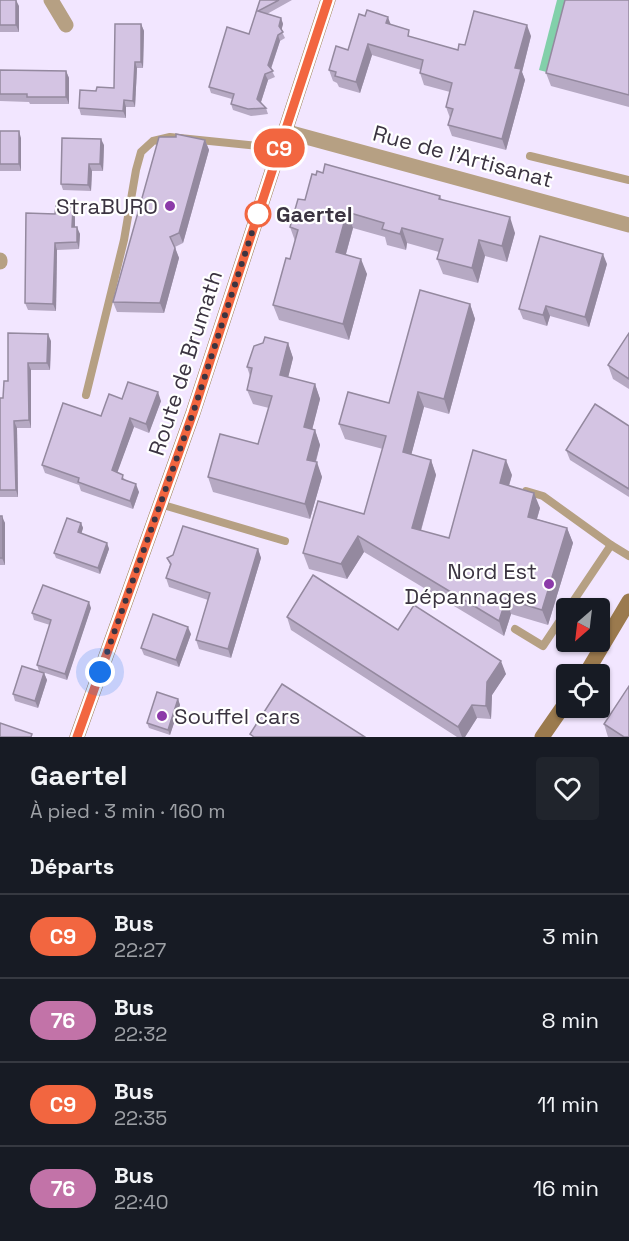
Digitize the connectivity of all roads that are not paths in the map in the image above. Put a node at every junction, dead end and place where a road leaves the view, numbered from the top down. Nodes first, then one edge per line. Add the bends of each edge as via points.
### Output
1 (51, 0) edge
2 (328, 0) edge
3 (66, 25) dead end
4 (284, 131) junction
5 (279, 147) junction
6 (530, 156) dead end
7 (629, 180) edge
8 (629, 225) edge
9 (86, 395) dead end
10 (516, 488) edge
11 (160, 504) junction
12 (285, 541) dead end
13 (611, 545) junction
14 (629, 556) edge
15 (575, 598) edge
16 (629, 601) edge
17 (556, 626) edge
18 (515, 629) dead end
19 (592, 664) edge
20 (557, 718) edge
21 (77, 736) edge
22 (546, 736) edge

1 - 3 street
2 - 4 main road, Route de Brumath
4 - 5 main road, Route de Brumath
4 - 8 street, Rue de l'Artisanat
5 - 9 lane via 170,137 153,141 141,152
5 - 11 main road, Route de Brumath
6 - 7 lane
10 - 13 lane via 543,496
11 - 12 lane
11 - 21 main road, Route de Brumath
13 - 14 lane
13 - 15 lane
16 - 19 main road
17 - 18 lane via 543,646
20 - 22 main road

